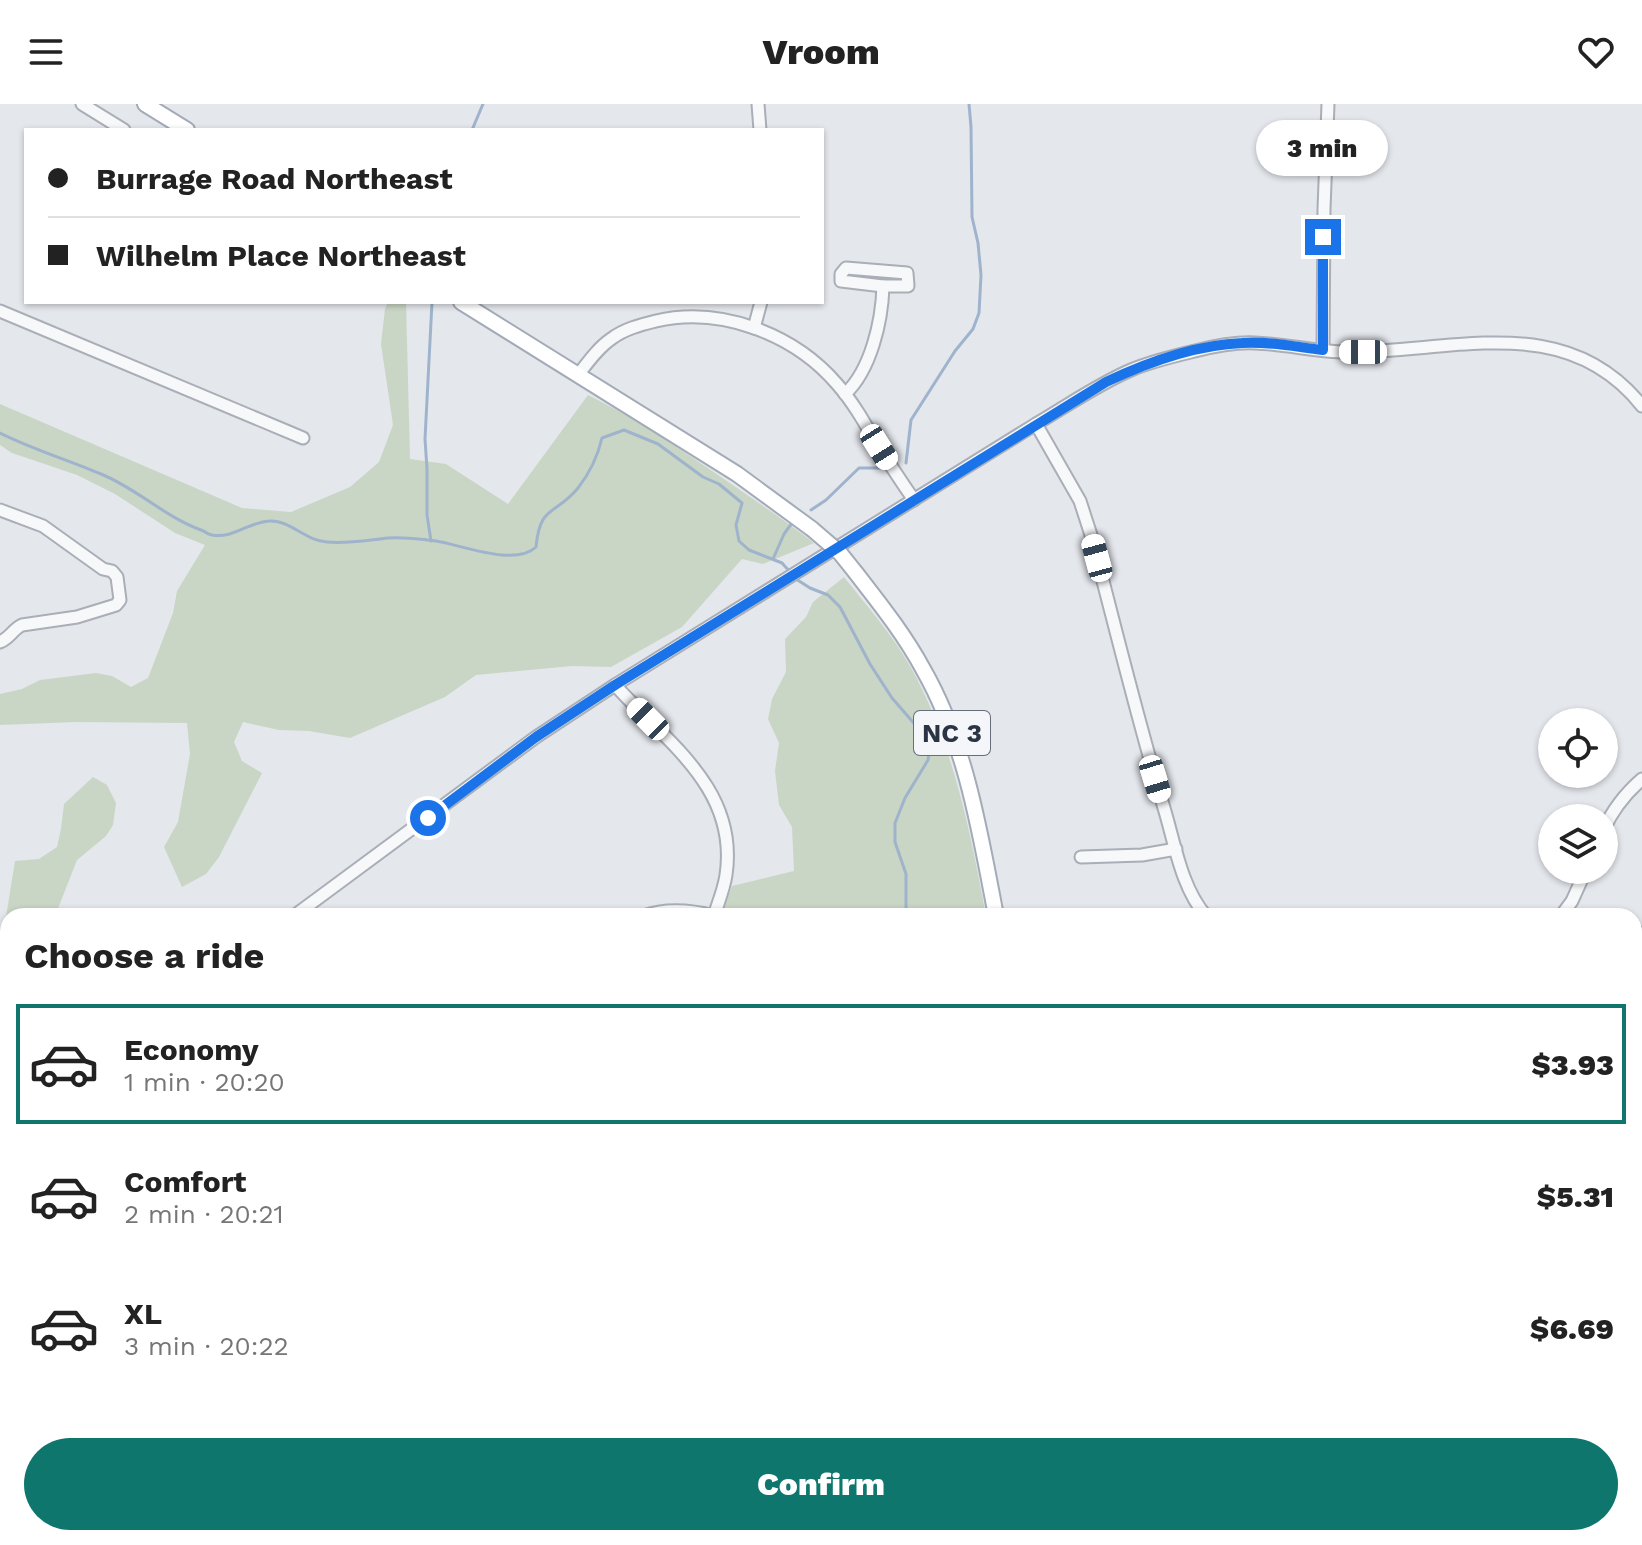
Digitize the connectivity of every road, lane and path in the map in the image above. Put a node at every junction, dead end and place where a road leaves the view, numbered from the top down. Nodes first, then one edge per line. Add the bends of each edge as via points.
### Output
1 (82, 104) edge
2 (145, 104) edge
3 (758, 104) edge
4 (1328, 104) edge
5 (121, 128) edge
6 (184, 128) edge
7 (760, 128) edge
8 (883, 286) junction
9 (464, 304) edge
10 (760, 304) edge
11 (0, 311) edge
12 (754, 328) junction
13 (1323, 350) junction
14 (578, 375) junction
15 (845, 394) junction
16 (1642, 406) edge
17 (1036, 424) junction
18 (303, 438) dead end
19 (914, 500) junction
20 (0, 510) edge
21 (0, 642) edge
22 (615, 685) junction
23 (1642, 779) edge
24 (1618, 805) edge
25 (1176, 849) junction
26 (1081, 857) dead end
27 (1580, 884) edge
28 (305, 908) edge
29 (717, 908) edge
30 (994, 908) edge
31 (1201, 908) edge
32 (1567, 908) edge

1 - 5 street
2 - 6 main road
3 - 7 street
4 - 13 street
8 - 8 street via 908,286 907,273 846,268 841,274 841,281
8 - 15 street via 881,316 863,370
9 - 14 main road, NC 3
10 - 12 street
11 - 18 street
12 - 14 street via 699,318 639,325 603,345
12 - 15 street via 810,358
13 - 16 street via 1383,352 1492,342 1536,345 1607,372
13 - 17 street via 1255,343 1196,350 1106,382
14 - 30 main road, NC 3, bridge via 750,483 812,529 856,573 900,630 949,722 966,774
15 - 19 street
17 - 19 street
17 - 25 street via 1088,524
19 - 22 street
20 - 21 street via 43,526 112,571 120,600 77,617 22,625
22 - 28 street
22 - 29 street via 697,770 713,795 727,840 726,879
23 - 24 street
25 - 26 street
25 - 31 street via 1189,891
27 - 32 street

